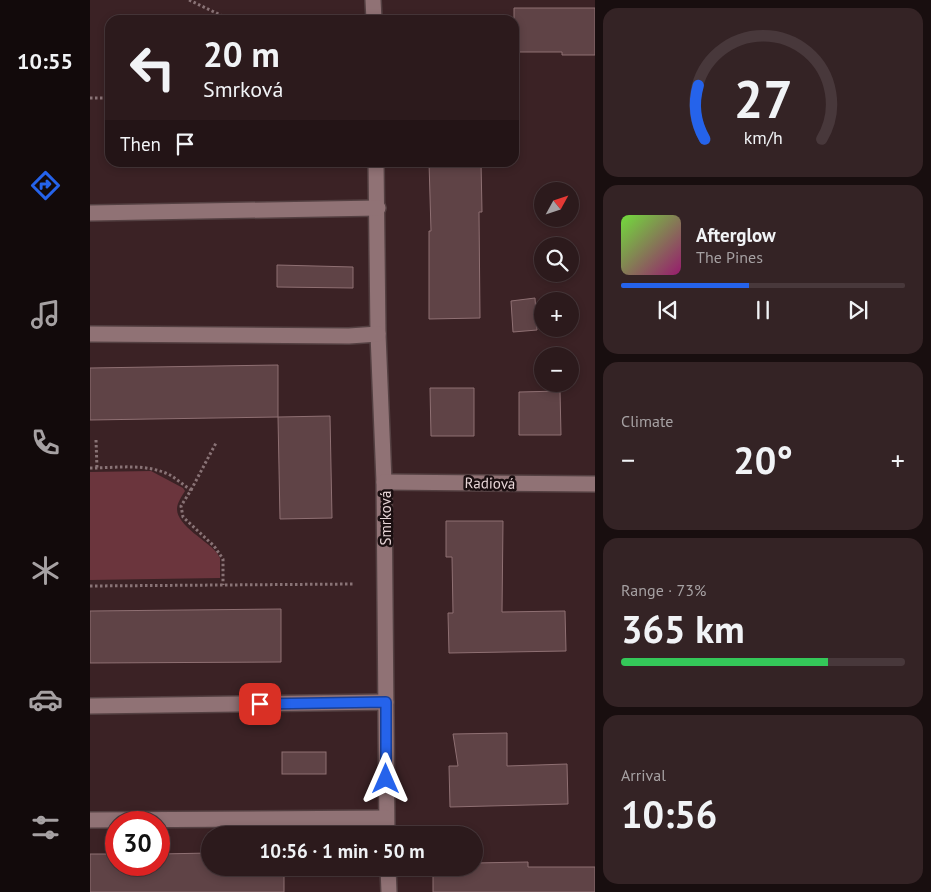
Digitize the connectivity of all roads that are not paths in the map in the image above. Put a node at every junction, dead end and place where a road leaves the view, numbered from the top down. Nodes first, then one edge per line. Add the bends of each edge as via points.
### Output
1 (374, 0) edge
2 (374, 15) edge
3 (376, 167) edge
4 (378, 208) junction
5 (90, 213) edge
6 (90, 334) edge
7 (378, 334) junction
8 (384, 482) junction
9 (595, 484) edge
10 (386, 702) junction
11 (90, 706) edge
12 (386, 818) junction
13 (90, 820) edge
14 (386, 826) edge
15 (389, 876) edge
16 (390, 892) edge

1 - 2 street
3 - 4 street, Smrková
4 - 5 street
4 - 7 street, Smrková
6 - 7 street
7 - 8 street, Smrková
8 - 9 street, Radiová
8 - 10 street, Smrková
10 - 11 street
10 - 12 street, Smrková
12 - 13 street
12 - 14 street, Smrková
15 - 16 street

